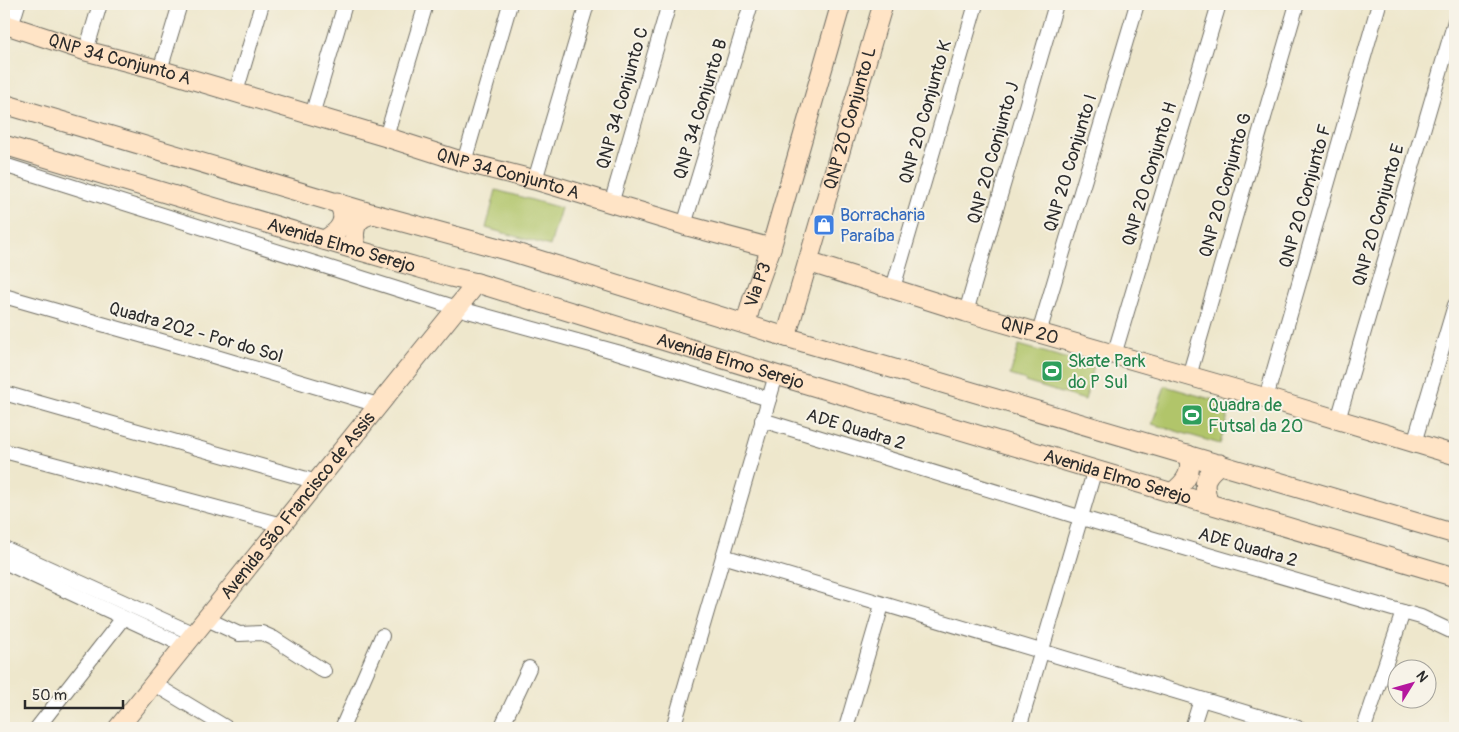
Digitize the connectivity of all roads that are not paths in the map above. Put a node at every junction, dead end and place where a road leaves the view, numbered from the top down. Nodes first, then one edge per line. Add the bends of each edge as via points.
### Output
1 (18, 4) edge
2 (100, 4) edge
3 (180, 4) edge
4 (262, 4) edge
5 (345, 4) edge
6 (426, 4) edge
7 (510, 4) edge
8 (587, 4) edge
9 (669, 4) edge
10 (752, 4) edge
11 (841, 4) edge
12 (976, 4) edge
13 (1056, 4) edge
14 (1137, 4) edge
15 (1219, 4) edge
16 (1297, 4) edge
17 (1379, 4) edge
18 (880, 6) edge
19 (1455, 21) edge
20 (8, 26) edge
21 (86, 51) junction
22 (160, 70) junction
23 (236, 92) junction
24 (4, 104) edge
25 (312, 115) junction
26 (386, 137) junction
27 (4, 145) edge
28 (464, 162) junction
29 (4, 165) edge
30 (535, 180) junction
31 (338, 202) junction
32 (611, 204) junction
33 (374, 214) junction
34 (684, 225) junction
35 (324, 240) junction
36 (771, 248) junction
37 (357, 250) junction
38 (808, 262) junction
39 (477, 283) junction
40 (893, 288) junction
41 (4, 296) edge
42 (1455, 305) edge
43 (457, 308) junction
44 (966, 312) junction
45 (746, 323) junction
46 (1039, 333) junction
47 (786, 337) junction
48 (1114, 355) junction
49 (776, 375) junction
50 (1189, 376) junction
51 (4, 393) edge
52 (1266, 398) junction
53 (769, 400) junction
54 (378, 405) junction
55 (762, 420) junction
56 (1338, 420) junction
57 (1414, 444) junction
58 (4, 451) edge
59 (1188, 455) junction
60 (1455, 456) edge
61 (1220, 464) junction
62 (1095, 469) junction
63 (317, 482) junction
64 (1173, 492) junction
65 (1208, 502) junction
66 (1082, 518) junction
67 (282, 525) junction
68 (1455, 534) edge
69 (4, 548) edge
70 (724, 556) junction
71 (4, 562) edge
72 (1455, 577) edge
73 (882, 605) junction
74 (1403, 612) junction
75 (123, 618) junction
76 (207, 618) junction
77 (1455, 633) edge
78 (382, 636) dead end
79 (190, 640) junction
80 (1042, 652) junction
81 (529, 668) dead end
82 (324, 671) dead end
83 (154, 684) junction
84 (1201, 700) junction
85 (37, 728) edge
86 (118, 728) edge
87 (227, 728) edge
88 (342, 728) edge
89 (501, 728) edge
90 (673, 728) edge
91 (846, 728) edge
92 (1019, 728) edge
93 (1192, 728) edge
94 (1298, 728) edge
95 (1364, 728) edge

1 - 20 street
2 - 21 street
3 - 22 street
4 - 23 street
5 - 25 street
6 - 26 street
7 - 28 street
8 - 30 street
9 - 32 street, QNP 34 Conjunto C
10 - 34 street, QNP 34 Conjunto B
11 - 36 main road
12 - 40 street, QNP 20 Conjunto K
13 - 44 street, QNP 20 Conjunto J
14 - 46 street, QNP 20 Conjunto I
15 - 48 street, QNP 20 Conjunto H
16 - 50 street, QNP 20 Conjunto G
17 - 52 street, QNP 20 Conjunto F
18 - 38 main road, QNP 20 Conjunto L
19 - 56 street, QNP 20 Conjunto E
20 - 21 main road, QNP 34 Conjunto A
21 - 22 main road, QNP 34 Conjunto A
22 - 23 main road, QNP 34 Conjunto A
23 - 25 main road, QNP 34 Conjunto A
24 - 31 main road
25 - 26 main road, QNP 34 Conjunto A
26 - 28 main road, QNP 34 Conjunto A
27 - 35 main road, Avenida Elmo Serejo
28 - 30 main road, QNP 34 Conjunto A
29 - 43 street
30 - 32 main road, QNP 34 Conjunto A
31 - 33 main road
31 - 35 main road via 343,219 340,228
32 - 34 main road, QNP 34 Conjunto A
33 - 37 main road via 366,215 354,230
33 - 45 main road via 513,252
34 - 36 main road, QNP 34 Conjunto A
35 - 37 main road, Avenida Elmo Serejo
36 - 45 main road, Via P3
37 - 39 main road, Avenida Elmo Serejo
38 - 40 main road, QNP 20
38 - 47 main road
39 - 43 main road, Avenida São Francisco de Assis
39 - 49 main road, Avenida Elmo Serejo
40 - 44 main road, QNP 20
41 - 54 street, Quadra 202 - Por do Sol
42 - 57 street
43 - 53 street via 617,352
43 - 54 main road, Avenida São Francisco de Assis
44 - 46 main road, QNP 20
45 - 47 main road
46 - 48 main road, QNP 20
47 - 59 main road
48 - 50 main road, QNP 20
49 - 53 street
49 - 62 main road, Avenida Elmo Serejo
50 - 52 main road, QNP 20
51 - 63 street
52 - 56 main road, QNP 20
53 - 55 street
54 - 63 main road, Avenida São Francisco de Assis
55 - 66 street, ADE Quadra 2
55 - 70 street
56 - 57 main road, QNP 20
57 - 60 main road, QNP 20
58 - 67 street
59 - 61 main road
59 - 64 main road via 1191,465 1188,476
61 - 65 main road via 1208,473 1204,487
61 - 68 main road
62 - 64 main road, Avenida Elmo Serejo
62 - 66 street
63 - 67 main road, Avenida São Francisco de Assis
64 - 65 main road, Avenida Elmo Serejo
65 - 72 main road, Avenida Elmo Serejo
66 - 74 street, ADE Quadra 2
66 - 80 street
67 - 76 main road, Avenida São Francisco de Assis
69 - 79 street
70 - 73 street
70 - 90 street
71 - 75 street
73 - 80 street
73 - 91 street
74 - 77 street, ADE Quadra 2
74 - 95 street
75 - 79 street
75 - 85 street
76 - 79 main road, Avenida São Francisco de Assis
76 - 82 street via 239,634 262,633
78 - 88 street
79 - 83 main road, Avenida São Francisco de Assis
80 - 84 street
80 - 92 street
81 - 89 street
83 - 86 main road, Avenida São Francisco de Assis
83 - 87 street
84 - 93 street
84 - 94 street

